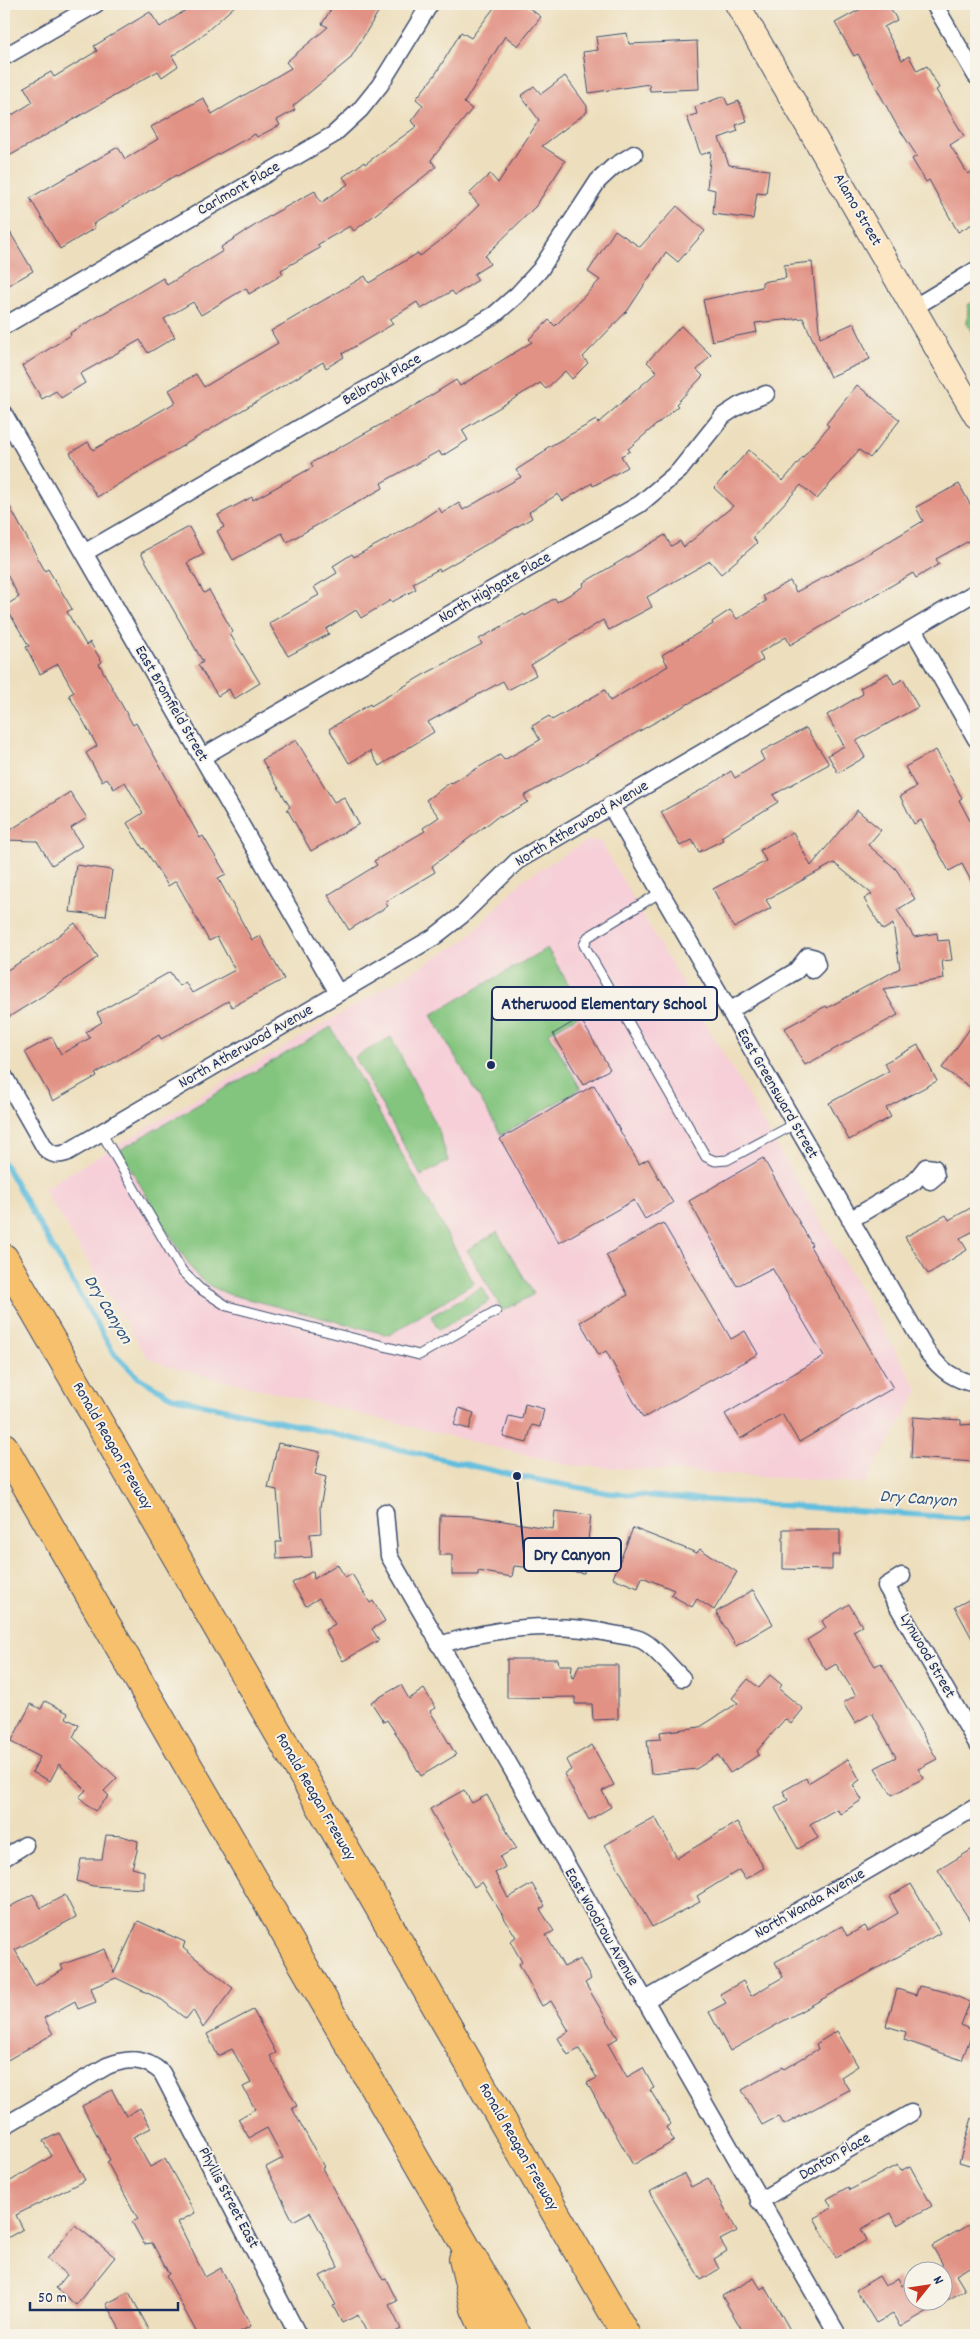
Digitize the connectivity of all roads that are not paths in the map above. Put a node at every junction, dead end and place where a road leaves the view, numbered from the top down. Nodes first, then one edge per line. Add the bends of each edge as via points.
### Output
1 (96, 4) edge
2 (430, 4) edge
3 (737, 4) edge
4 (934, 4) edge
5 (4, 57) edge
6 (976, 76) edge
7 (634, 154) dead end
8 (976, 270) edge
9 (913, 308) junction
10 (4, 326) edge
11 (766, 394) dead end
12 (4, 414) edge
13 (976, 416) edge
14 (84, 553) junction
15 (976, 592) edge
16 (913, 630) junction
17 (976, 739) edge
18 (202, 757) junction
19 (610, 805) junction
20 (661, 892) junction
21 (812, 970) dead end
22 (338, 993) junction
23 (729, 1011) junction
24 (4, 1076) edge
25 (795, 1124) junction
26 (102, 1132) junction
27 (930, 1181) dead end
28 (850, 1220) junction
29 (4, 1258) edge
30 (496, 1311) dead end
31 (976, 1384) edge
32 (4, 1448) edge
33 (385, 1512) dead end
34 (902, 1576) dead end
35 (438, 1644) junction
36 (682, 1678) dead end
37 (976, 1742) edge
38 (976, 1808) edge
39 (25, 1845) dead end
40 (4, 1858) edge
41 (644, 2001) junction
42 (911, 2113) dead end
43 (4, 2126) edge
44 (759, 2201) junction
45 (457, 2231) junction
46 (597, 2285) junction
47 (298, 2335) edge
48 (487, 2335) edge
49 (517, 2335) edge
50 (626, 2335) edge
51 (636, 2335) edge
52 (838, 2335) edge

1 - 5 street
2 - 10 street, Carlmont Place via 380,85 360,110 333,135
3 - 9 main road, Alamo Street
4 - 6 street
7 - 14 street, Belbrook Place via 598,181 540,270 494,315
8 - 9 street
9 - 13 main road, Alamo Street
11 - 18 street, North Highgate Place via 723,416 679,471 640,504
12 - 14 street, East Bromfield Street
14 - 18 street, East Bromfield Street
15 - 16 street, North Atherwood Avenue
16 - 17 street
16 - 19 street, North Atherwood Avenue
18 - 22 street, East Bromfield Street
19 - 20 street, East Greensward Street
19 - 22 street, North Atherwood Avenue via 516,861 461,916 434,937
20 - 23 street, East Greensward Street
20 - 25 lane via 588,937 584,945 655,1071 706,1157 715,1162 727,1160
21 - 23 street via 817,965 815,958 808,956 796,972
22 - 26 street, North Atherwood Avenue
23 - 25 street, East Greensward Street
24 - 26 street, North Atherwood Avenue via 50,1153 58,1155
25 - 28 street, East Greensward Street
26 - 30 lane via 182,1270 199,1288 227,1306 419,1355
27 - 28 street via 936,1176 934,1168 926,1167 914,1182
28 - 31 street, East Greensward Street via 938,1367 952,1377
29 - 46 highway, Ronald Reagan Freeway
32 - 45 highway
33 - 35 street, East Woodrow Avenue via 389,1556
34 - 37 street, Lynwood Street via 886,1586
35 - 36 street via 510,1628 587,1628 642,1640
35 - 41 street, East Woodrow Avenue
38 - 41 street, North Wanda Avenue
39 - 40 street
41 - 44 street, East Woodrow Avenue
42 - 44 street, Danton Place
43 - 47 street, Phyllis Street East via 107,2066 137,2060 152,2064 162,2073
44 - 52 street, East Woodrow Avenue
45 - 48 highway via 475,2309
45 - 49 highway
46 - 50 highway, Ronald Reagan Freeway
46 - 51 highway

